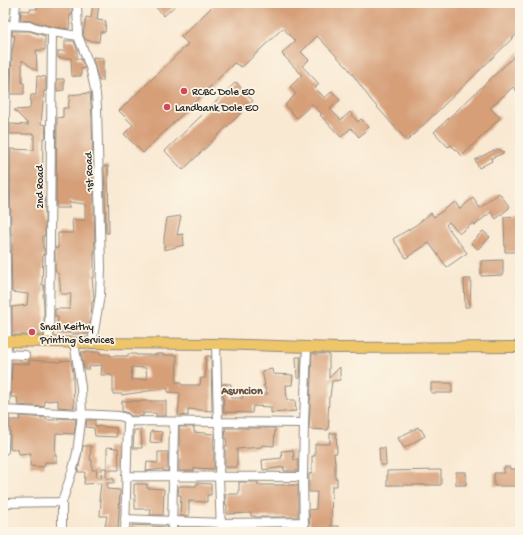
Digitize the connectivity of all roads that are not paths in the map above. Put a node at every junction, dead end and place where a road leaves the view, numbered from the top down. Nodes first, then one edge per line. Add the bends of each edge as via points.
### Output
1 (16, 3) edge
2 (77, 3) edge
3 (8, 24) edge
4 (52, 32) junction
5 (78, 36) junction
6 (5, 341) edge
7 (49, 342) junction
8 (74, 342) junction
9 (92, 343) junction
10 (216, 344) junction
11 (307, 347) junction
12 (520, 347) edge
13 (5, 354) edge
14 (25, 355) dead end
15 (4, 410) edge
16 (82, 414) junction
17 (128, 421) junction
18 (174, 422) junction
19 (218, 422) junction
20 (304, 423) junction
21 (4, 450) edge
22 (126, 476) junction
23 (173, 476) junction
24 (219, 477) junction
25 (303, 477) junction
26 (62, 502) junction
27 (3, 503) edge
28 (125, 519) junction
29 (172, 522) junction
30 (304, 522) junction
31 (221, 523) junction
32 (62, 532) edge
33 (125, 532) edge
34 (172, 532) edge
35 (221, 532) edge
36 (304, 532) edge

1 - 3 street
2 - 5 street, 1st Road
3 - 4 street
3 - 6 street via 5,115
4 - 5 street
4 - 7 street, 2nd Road
5 - 9 street, 1st Road via 90,67 97,108 101,268 100,295
6 - 7 main road
6 - 13 street
7 - 8 main road
8 - 9 main road
8 - 16 street
9 - 10 main road
10 - 11 main road
10 - 19 street
11 - 12 main road
11 - 20 street
13 - 14 street
13 - 15 street
15 - 16 street
15 - 21 street
16 - 17 street via 119,416
16 - 26 street via 74,469
17 - 18 street
17 - 22 street
18 - 19 street
18 - 23 street
19 - 20 street
19 - 24 street
20 - 25 street
22 - 23 street
22 - 28 street
23 - 24 street
23 - 29 street
24 - 25 street
24 - 31 street
25 - 30 street
26 - 27 street
26 - 32 street
28 - 29 street
28 - 33 street
29 - 31 street
29 - 34 street
30 - 31 street
30 - 36 street
31 - 35 street

